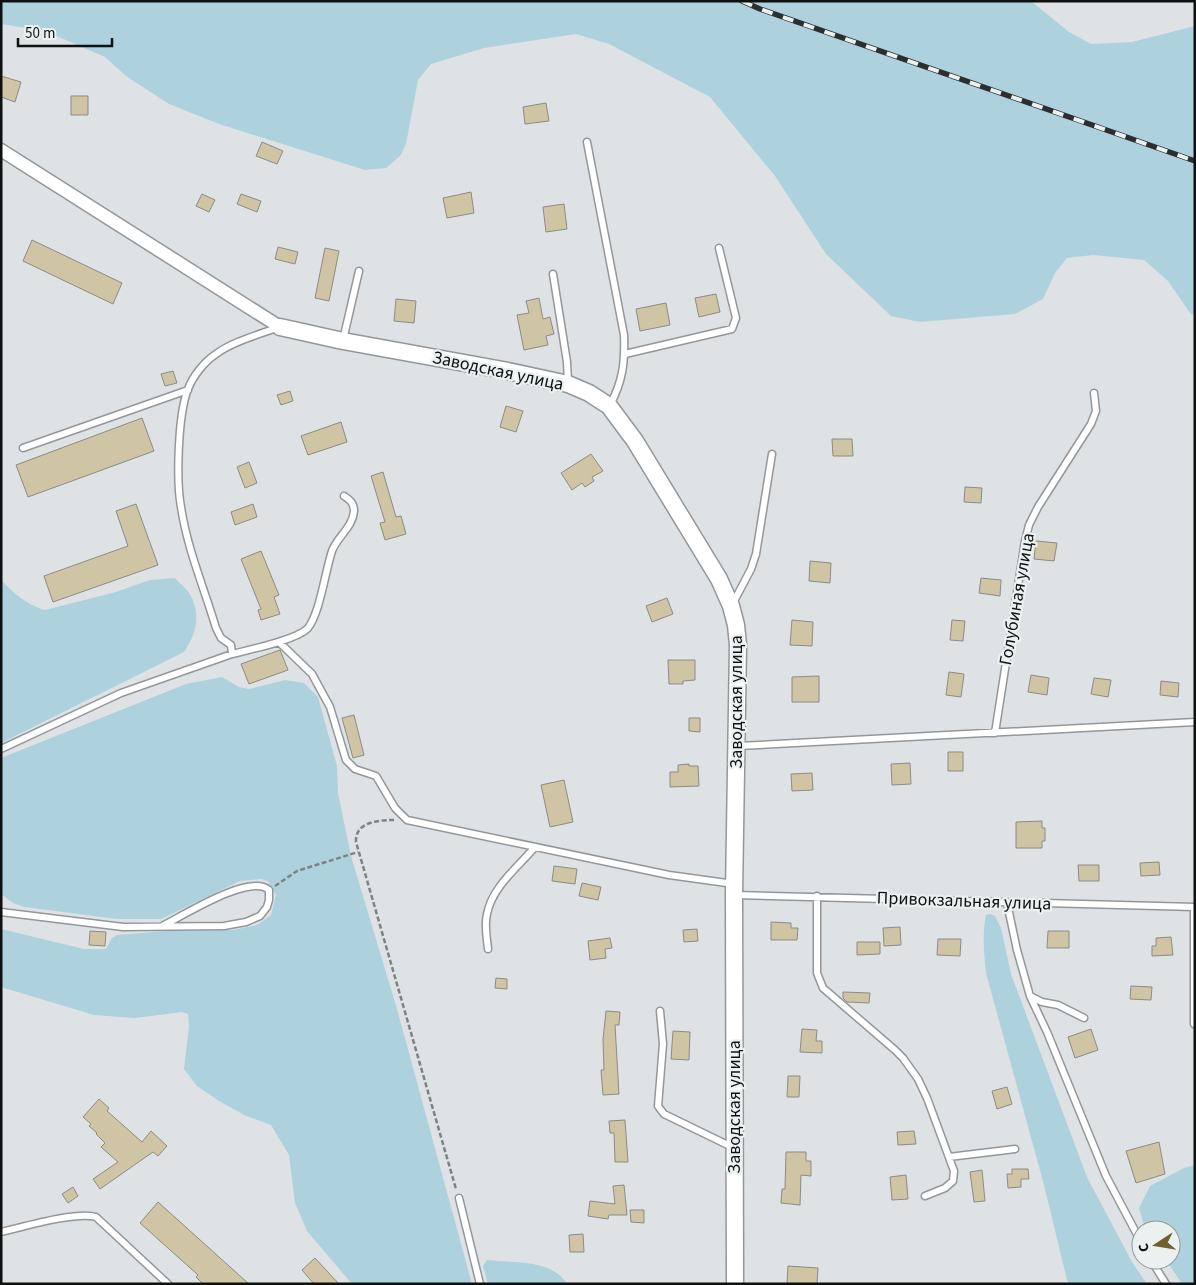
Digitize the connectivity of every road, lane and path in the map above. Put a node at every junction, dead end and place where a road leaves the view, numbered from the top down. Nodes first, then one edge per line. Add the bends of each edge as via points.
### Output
1 (587, 142) dead end
2 (1, 150) edge
3 (719, 248) dead end
4 (359, 271) dead end
5 (553, 274) dead end
6 (280, 327) junction
7 (343, 341) junction
8 (625, 354) junction
9 (568, 384) junction
10 (188, 390) junction
11 (1094, 393) dead end
12 (609, 406) junction
13 (23, 448) dead end
14 (772, 454) dead end
15 (344, 496) dead end
16 (731, 606) junction
17 (279, 642) junction
18 (232, 654) junction
19 (1195, 722) edge
20 (995, 733) junction
21 (738, 746) junction
22 (1, 749) edge
23 (407, 820) junction
24 (535, 848) junction
25 (358, 852) junction
26 (734, 889) junction
27 (269, 890) junction
28 (817, 896) junction
29 (1007, 903) junction
30 (1194, 907) edge
31 (1, 912) edge
32 (164, 925) junction
33 (488, 949) dead end
34 (1030, 996) junction
35 (660, 1011) dead end
36 (1084, 1018) dead end
37 (1194, 1024) edge
38 (734, 1148) junction
39 (1015, 1149) dead end
40 (949, 1156) junction
41 (925, 1196) dead end
42 (459, 1198) joint
43 (1131, 1223) edge
44 (1, 1232) edge
45 (1157, 1270) edge
46 (168, 1284) edge
47 (480, 1284) edge
48 (735, 1284) edge
49 (1166, 1284) edge

1 - 8 lane
2 - 6 street
3 - 8 lane via 736,318 732,329
4 - 7 lane
5 - 9 lane
6 - 7 street, Заводская улица
6 - 10 lane via 216,354 196,375
7 - 9 street, Заводская улица
8 - 12 lane via 619,389
9 - 12 street, Заводская улица
10 - 13 lane
10 - 18 lane via 178,467 181,508 216,628 221,638 231,645
11 - 20 lane, Голубиная улица via 1096,411 1091,424 1029,525
12 - 16 street, Заводская улица via 635,441 719,579
14 - 16 lane via 756,554
15 - 17 lane via 352,502 352,520 333,549 314,618 307,630
16 - 21 street, Заводская улица via 738,645
17 - 18 lane
17 - 23 lane via 312,674 330,707 346,760 355,769 376,776
18 - 22 lane via 121,693
19 - 20 lane
20 - 21 lane
21 - 26 street, Заводская улица
23 - 24 lane, Привокзальная улица
23 - 25 path via 376,821 364,825 356,835
24 - 26 lane, Привокзальная улица
24 - 33 lane via 497,889 486,921
25 - 27 path via 297,870
25 - 42 path
26 - 28 lane, Привокзальная улица
26 - 38 street, Заводская улица
27 - 32 lane via 256,885 231,891
27 - 32 lane via 267,907 260,916 246,922 224,926
28 - 29 lane, Привокзальная улица
28 - 40 lane via 817,973 823,988 903,1058 928,1098
29 - 30 lane, Привокзальная улица
29 - 34 lane
30 - 37 lane
31 - 32 lane via 123,927
34 - 36 lane
34 - 43 lane via 1106,1176
35 - 38 lane via 663,1044 660,1110
38 - 48 street, Заводская улица
39 - 40 lane
40 - 41 lane via 954,1171 953,1181
42 - 47 lane
44 - 46 lane via 73,1216 96,1217
45 - 49 lane

